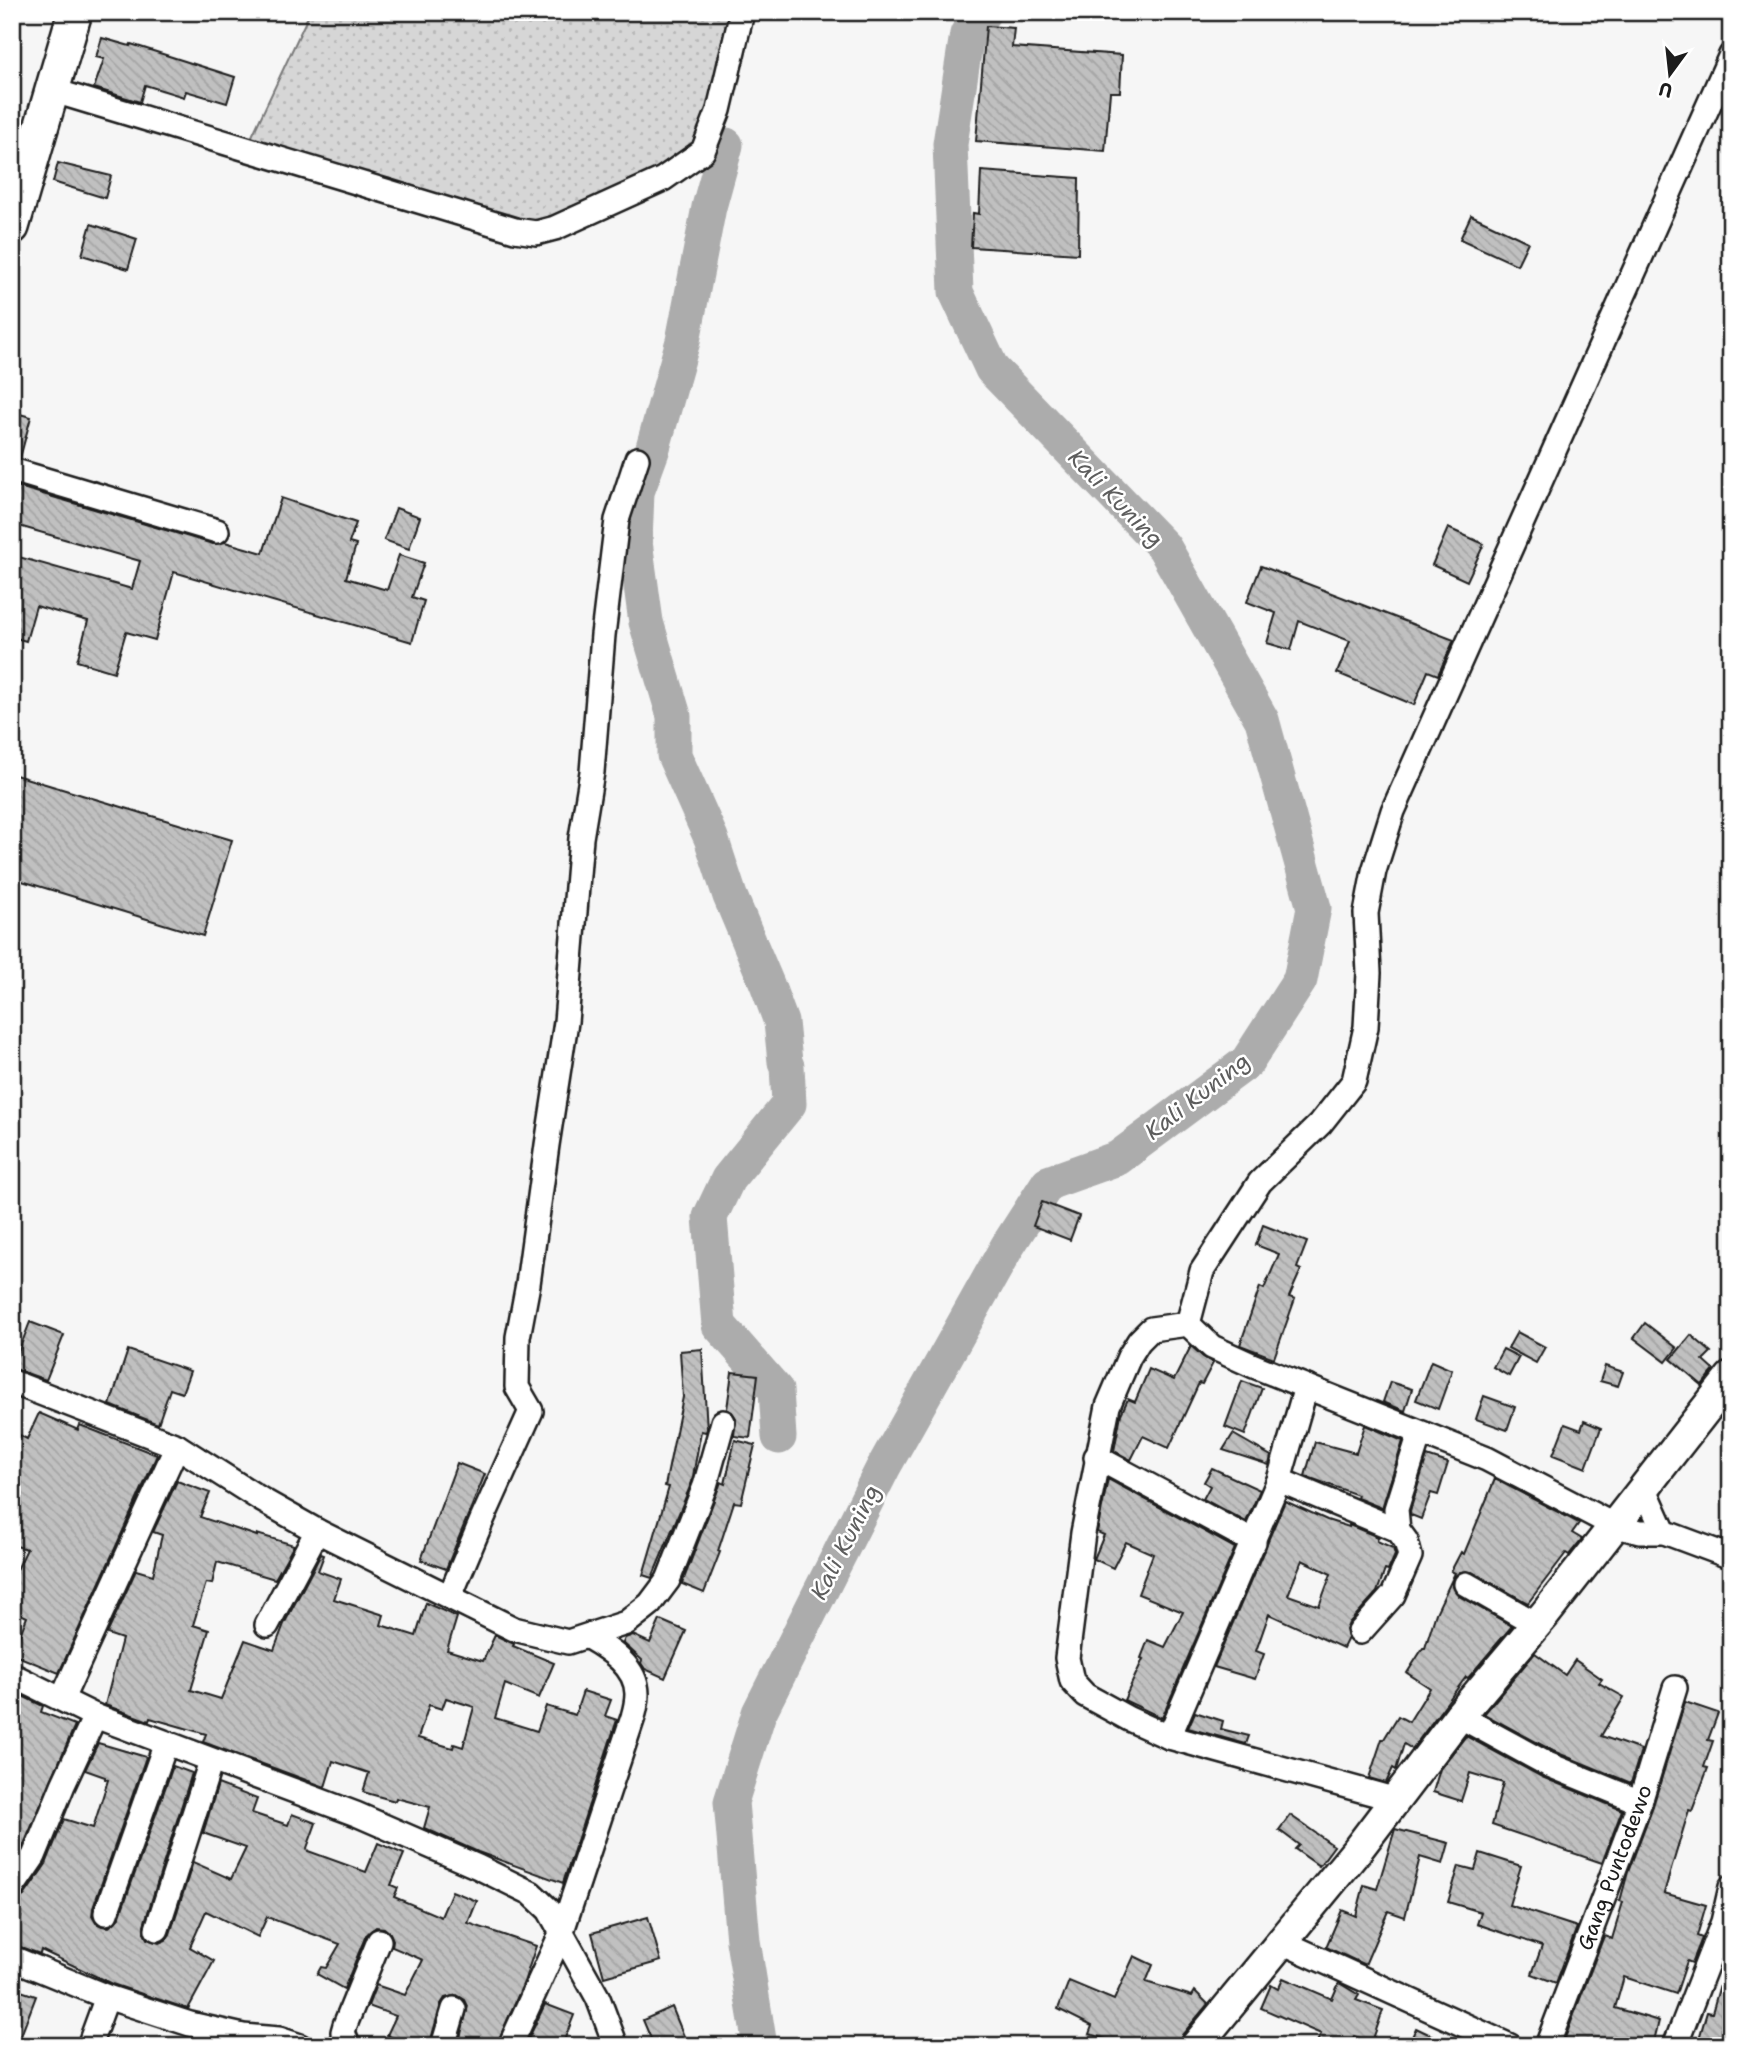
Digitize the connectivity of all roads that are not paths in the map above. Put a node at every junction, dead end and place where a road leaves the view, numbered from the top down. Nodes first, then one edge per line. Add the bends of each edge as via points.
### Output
1 (75, 12) edge
2 (741, 12) edge
3 (1731, 55) edge
4 (51, 90) junction
5 (12, 227) edge
6 (637, 460) dead end
7 (12, 470) edge
8 (217, 531) dead end
9 (1188, 1324) junction
10 (1731, 1377) edge
11 (12, 1382) edge
12 (1306, 1387) junction
13 (723, 1422) dead end
14 (1420, 1433) junction
15 (177, 1446) junction
16 (1096, 1457) junction
17 (1279, 1480) junction
18 (1644, 1487) junction
19 (1613, 1525) junction
20 (1398, 1530) junction
21 (317, 1531) junction
22 (1664, 1532) junction
23 (1254, 1542) junction
24 (1731, 1557) edge
25 (1466, 1584) dead end
26 (450, 1596) junction
27 (1536, 1624) junction
28 (267, 1625) dead end
29 (1360, 1632) dead end
30 (588, 1637) junction
31 (12, 1675) edge
32 (1675, 1688) dead end
33 (62, 1699) junction
34 (95, 1716) junction
35 (1460, 1716) junction
36 (1169, 1737) junction
37 (166, 1743) junction
38 (211, 1760) junction
39 (1397, 1800) junction
40 (1640, 1802) junction
41 (1731, 1887) edge
42 (12, 1888) edge
43 (106, 1913) dead end
44 (157, 1930) dead end
45 (561, 1934) junction
46 (379, 1941) dead end
47 (1282, 1942) junction
48 (12, 1958) edge
49 (107, 1997) junction
50 (454, 2009) dead end
51 (1475, 2039) edge
52 (89, 2046) edge
53 (300, 2046) edge
54 (348, 2046) edge
55 (443, 2046) edge
56 (510, 2046) edge
57 (616, 2046) edge
58 (1196, 2046) edge
59 (1510, 2046) edge
60 (1547, 2046) edge
61 (1675, 2046) edge

1 - 4 main road
2 - 4 street via 719,110 703,151 663,179 536,233
3 - 9 street via 1393,811 1366,913 1366,1027 1354,1081 1320,1125 1260,1182 1202,1270
4 - 5 main road
6 - 26 street via 617,520 592,772 581,838 566,1022 518,1337 517,1387 531,1411
7 - 8 street
9 - 12 street via 1212,1347
9 - 16 street via 1151,1329 1139,1341 1108,1406
10 - 18 street
11 - 15 street
12 - 14 street
12 - 17 street
13 - 30 street via 705,1486 668,1580 650,1604 626,1623
14 - 19 street via 1487,1459
14 - 20 street via 1396,1509
15 - 21 street
15 - 33 street
16 - 23 street
16 - 36 street via 1067,1658 1072,1681 1085,1695
17 - 20 street
17 - 23 street
18 - 19 street
18 - 22 street
19 - 22 street
19 - 27 street
20 - 29 street via 1410,1556 1393,1595
21 - 26 street
21 - 28 street
22 - 24 street
23 - 36 street
25 - 27 street
26 - 30 street via 514,1629 568,1642
27 - 35 street
30 - 45 street via 633,1674 637,1694
31 - 33 street
32 - 40 street, Gang Puntodewo
33 - 34 street
34 - 37 street
34 - 42 street via 34,1856
35 - 39 street
35 - 40 street via 1547,1764
36 - 39 street
37 - 38 street
37 - 43 street
38 - 44 street
38 - 45 street via 356,1814 531,1893 549,1910
39 - 47 street
40 - 60 street, Gang Puntodewo
41 - 61 street via 1723,1922
45 - 56 street
45 - 57 street via 598,1998
46 - 54 street via 345,2025
47 - 51 street
47 - 58 street
48 - 49 street
49 - 52 street
49 - 53 street via 190,2024
50 - 55 street
51 - 59 street

